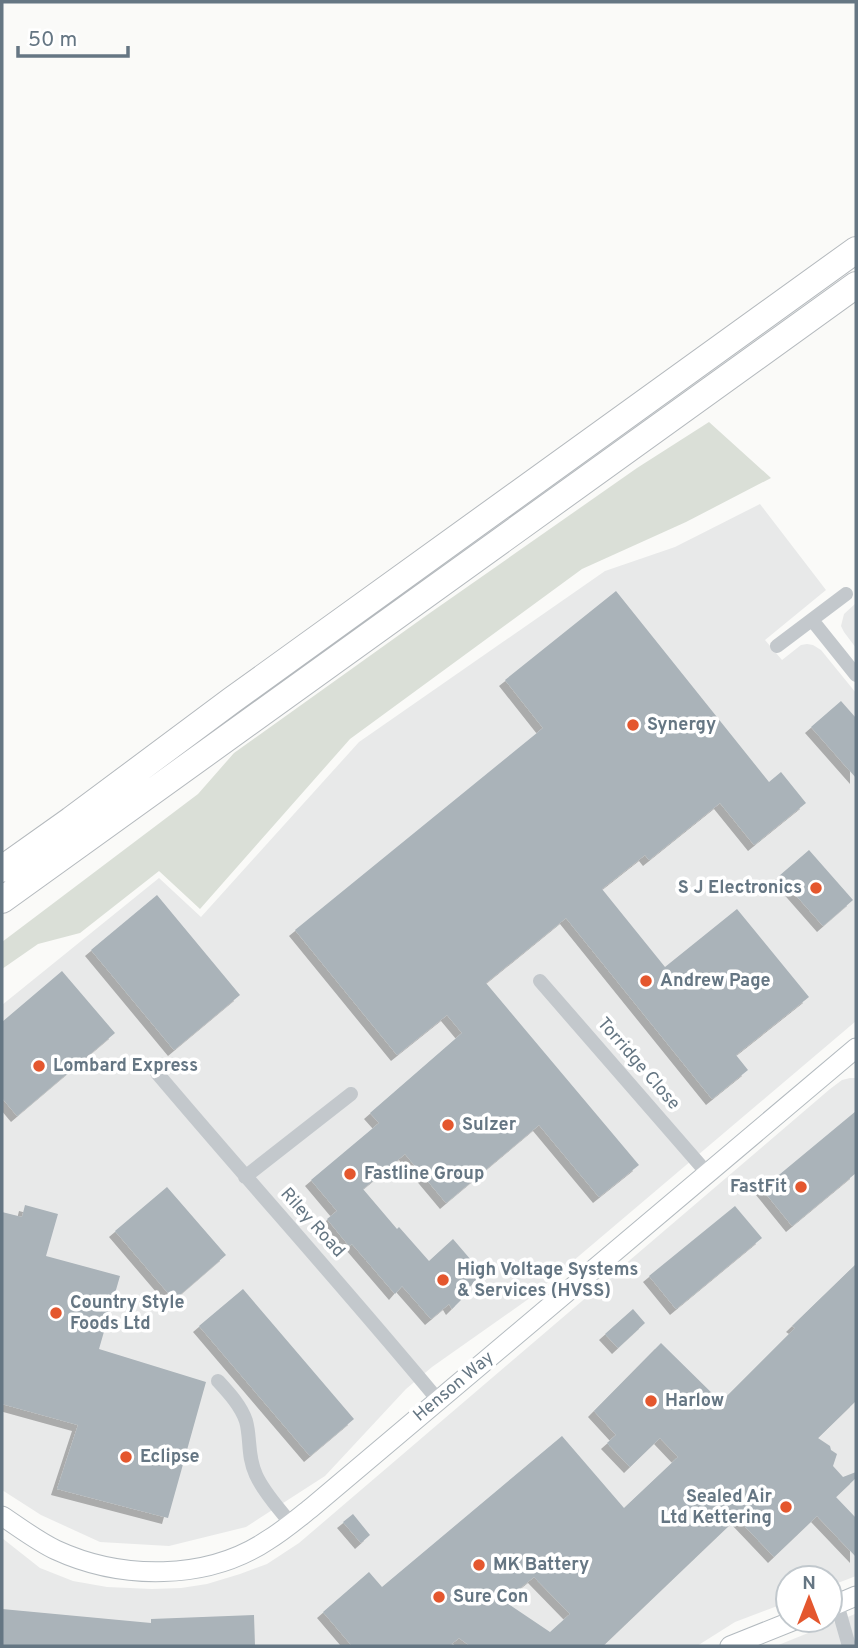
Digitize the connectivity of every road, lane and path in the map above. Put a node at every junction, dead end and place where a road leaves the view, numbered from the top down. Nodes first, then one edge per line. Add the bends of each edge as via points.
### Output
1 (856, 250) edge
2 (856, 285) edge
3 (846, 594) dead end
4 (813, 621) junction
5 (777, 646) dead end
6 (856, 675) edge
7 (2, 869) edge
8 (2, 900) edge
9 (540, 981) dead end
10 (856, 1049) edge
11 (157, 1073) dead end
12 (351, 1094) dead end
13 (707, 1173) junction
14 (245, 1177) junction
15 (218, 1381) dead end
16 (438, 1400) junction
17 (2, 1516) edge
18 (291, 1524) junction
19 (774, 1628) edge
20 (730, 1646) edge

1 - 7 highway
2 - 8 highway
3 - 4 street
4 - 5 street
4 - 6 street
9 - 13 street, Torridge Close
10 - 13 street, Henson Way
11 - 14 street, Riley Road
12 - 14 street
13 - 16 street, Henson Way
14 - 16 street, Riley Road
15 - 18 street via 244,1415 256,1476
16 - 18 street, Henson Way
17 - 18 street, Henson Way via 54,1549 84,1561 137,1572 167,1572 223,1561 268,1541
19 - 20 street

